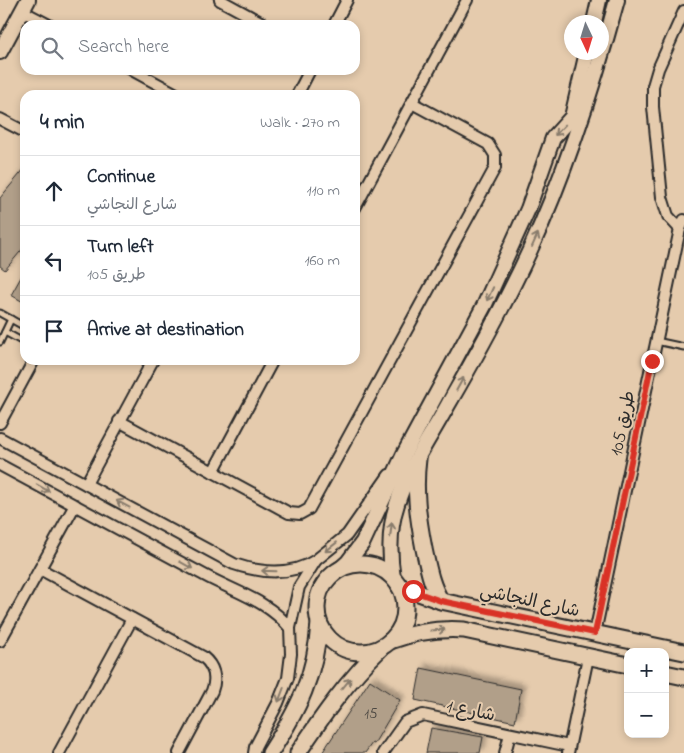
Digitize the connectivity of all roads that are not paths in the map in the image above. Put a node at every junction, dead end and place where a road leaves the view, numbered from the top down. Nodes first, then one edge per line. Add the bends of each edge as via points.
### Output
1 (220, 0) edge
2 (348, 0) edge
3 (467, 0) edge
4 (599, 0) edge
5 (617, 0) edge
6 (25, 5) edge
7 (684, 11) edge
8 (596, 15) edge
9 (43, 20) edge
10 (257, 20) edge
11 (337, 20) edge
12 (0, 52) edge
13 (585, 60) edge
14 (141, 75) edge
15 (307, 75) edge
16 (169, 90) edge
17 (299, 90) edge
18 (412, 103) junction
19 (0, 119) edge
20 (20, 129) edge
21 (360, 191) edge
22 (682, 224) edge
23 (0, 313) edge
24 (11, 319) junction
25 (20, 324) edge
26 (5, 332) junction
27 (20, 340) edge
28 (0, 342) edge
29 (656, 342) junction
30 (684, 347) edge
31 (31, 365) edge
32 (150, 365) edge
33 (270, 365) edge
34 (119, 421) junction
35 (0, 423) edge
36 (0, 438) edge
37 (411, 456) junction
38 (0, 465) edge
39 (213, 472) junction
40 (86, 484) junction
41 (74, 505) junction
42 (316, 560) junction
43 (40, 569) junction
44 (339, 570) junction
45 (396, 582) junction
46 (441, 601) junction
47 (132, 619) junction
48 (319, 621) junction
49 (290, 628) junction
50 (595, 633) junction
51 (0, 642) edge
52 (387, 644) junction
53 (684, 652) edge
54 (588, 657) junction
55 (624, 664) edge
56 (669, 674) edge
57 (684, 677) edge
58 (510, 734) junction
59 (569, 749) edge
60 (60, 753) edge
61 (179, 753) edge
62 (254, 753) edge
63 (270, 753) edge
64 (298, 753) edge
65 (383, 753) edge
66 (505, 753) edge

1 - 10 street
2 - 11 street
3 - 18 street
4 - 8 street
37 -> 5 street via 475,358 538,234 569,153
6 - 9 street
6 - 12 street
7 - 22 street via 653,86 662,197 668,216
13 -> 37 street via 572,118 553,138 528,209
14 - 16 street
15 - 17 street
18 - 21 street
18 - 39 street via 488,144 494,155 492,174 310,509 300,514 289,513
19 - 20 street
22 - 29 street, طريق 105
23 - 24 lane
24 - 25 lane
24 - 26 lane
26 - 27 lane
26 - 28 lane
29 - 30 lane
29 - 50 street, طريق 105
31 - 35 street
32 - 34 street
33 - 39 street
34 - 39 street
34 - 40 street
36 - 40 street
37 -> 42 street via 347,535
37 - 44 street via 363,542
45 -> 37 street via 390,550 392,522
37 - 46 main road via 418,519 431,580
38 -> 41 street
42 -> 40 street via 307,566 278,571 234,564
41 - 43 street
41 -> 49 street via 225,587 266,605
42 - 49 street via 298,587
43 - 47 street
43 - 51 street
44 - 45 main road via 367,565 386,572
44 - 48 main road via 320,592 317,602
45 - 46 main road, شارع النجاشي
45 - 52 main road via 405,605 405,615 397,634
46 - 50 main road, شارع النجاشي
47 - 60 street
47 - 61 street via 203,657 213,670 215,681 212,691
48 - 52 main road via 328,638 344,649 364,652
48 - 63 main road via 318,642 308,683 290,722
49 -> 62 street via 288,678
50 - 53 main road, شارع النجاشي
52 -> 54 main road via 419,632 464,630
64 -> 52 main road via 338,695
54 - 55 main road
54 - 59 street
56 - 57 main road
58 - 59 street, شارع 1
58 - 65 street, شارع 1 via 423,715 405,722
58 - 66 street

